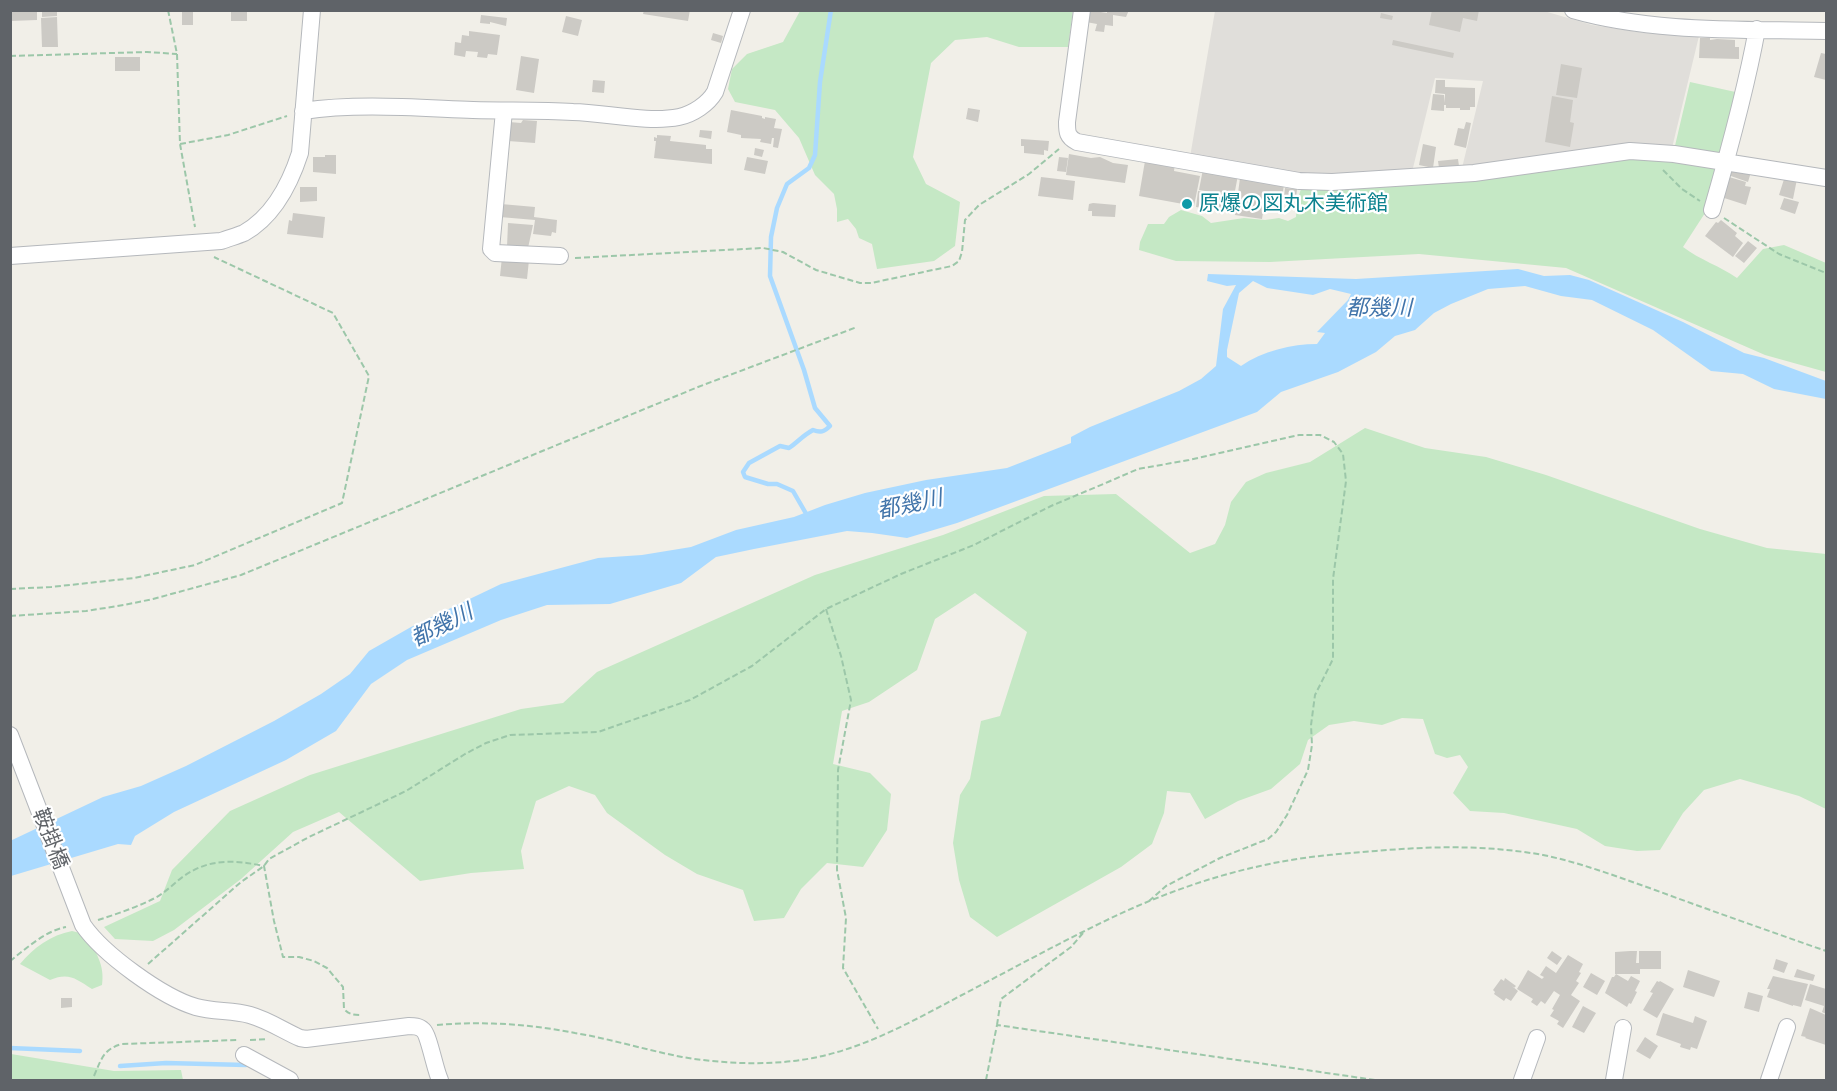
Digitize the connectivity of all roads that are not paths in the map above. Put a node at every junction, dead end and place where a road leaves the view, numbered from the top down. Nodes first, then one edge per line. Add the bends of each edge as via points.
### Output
1 (312, 10) edge
2 (742, 10) edge
3 (1082, 10) edge
4 (1573, 10) edge
5 (1690, 19) edge
6 (1756, 29) junction
7 (1827, 31) edge
8 (303, 111) junction
9 (504, 111) junction
10 (1726, 163) junction
11 (1827, 178) edge
12 (1712, 210) road end
13 (10, 256) edge
14 (560, 256) road end
15 (10, 735) edge
16 (1787, 1027) dead end
17 (1623, 1028) dead end
18 (1537, 1038) dead end
19 (244, 1055) dead end
20 (290, 1080) edge
21 (440, 1080) edge
22 (1522, 1080) edge
23 (1614, 1080) edge
24 (1769, 1080) edge

1 - 8 street
2 - 9 street via 710,101 681,117
3 - 10 street via 1067,122 1067,133 1077,142 1299,181 1474,173 1630,151
4 - 5 street via 1627,22
5 - 6 street
6 - 7 street
6 - 10 street
8 - 9 street via 405,107
8 - 13 street via 300,153 293,175 266,216 244,232 221,241
9 - 14 street via 491,249 495,253
10 - 11 street
10 - 12 street
15 - 21 street, 鞍掛橋 via 83,925 108,953 181,1002 252,1016 300,1038 419,1027 425,1033
16 - 24 street
17 - 23 street
18 - 22 street
19 - 20 street

